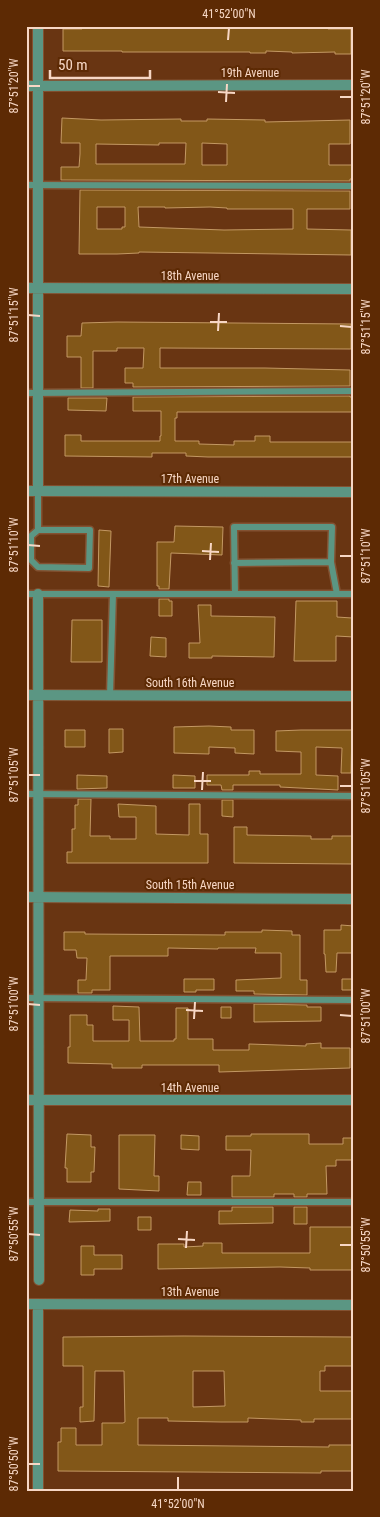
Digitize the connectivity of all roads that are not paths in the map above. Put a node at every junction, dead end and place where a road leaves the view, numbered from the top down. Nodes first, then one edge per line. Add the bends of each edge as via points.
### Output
1 (38, 26) edge
2 (354, 85) edge
3 (26, 86) edge
4 (38, 86) junction
5 (26, 185) edge
6 (38, 185) junction
7 (354, 186) edge
8 (26, 288) edge
9 (38, 288) junction
10 (354, 290) edge
11 (354, 391) edge
12 (26, 393) edge
13 (38, 393) junction
14 (26, 491) edge
15 (38, 491) junction
16 (354, 492) edge
17 (38, 530) junction
18 (331, 562) junction
19 (234, 563) junction
20 (26, 594) edge
21 (38, 594) junction
22 (113, 594) junction
23 (235, 594) junction
24 (337, 594) junction
25 (354, 594) edge
26 (26, 695) edge
27 (38, 695) junction
28 (110, 695) junction
29 (354, 696) edge
30 (26, 794) edge
31 (38, 794) junction
32 (354, 796) edge
33 (26, 897) edge
34 (38, 897) junction
35 (354, 899) edge
36 (26, 998) edge
37 (38, 998) junction
38 (354, 1000) edge
39 (26, 1100) edge
40 (38, 1100) junction
41 (354, 1100) edge
42 (26, 1202) edge
43 (38, 1202) junction
44 (354, 1202) edge
45 (39, 1280) dead end
46 (26, 1304) edge
47 (38, 1304) junction
48 (354, 1305) edge
49 (38, 1491) edge

1 - 4 street
2 - 4 street, 19th Avenue
3 - 4 street, 19th Avenue
4 - 6 street
5 - 6 lane
6 - 7 lane
6 - 9 street
8 - 9 street, 18th Avenue
9 - 10 street, 18th Avenue
9 - 13 street
11 - 13 lane
12 - 13 lane
13 - 15 street
14 - 15 street, 17th Avenue
15 - 16 street, 17th Avenue
15 - 17 lane
17 - 17 lane via 31,536 31,560 38,568 89,568 90,530
18 - 19 lane
18 - 19 lane via 332,527 234,527
18 - 24 lane
19 - 23 lane
20 - 21 lane
21 - 22 lane
21 - 27 street
22 - 23 lane
22 - 28 lane
23 - 24 lane
24 - 25 lane
26 - 27 street, South 16th Avenue
27 - 28 street, South 16th Avenue
27 - 31 street
28 - 29 street, South 16th Avenue
30 - 31 lane
31 - 32 lane
31 - 34 street
33 - 34 street, South 15th Avenue
34 - 35 street, South 15th Avenue
34 - 37 street
36 - 37 lane
37 - 38 lane
37 - 40 street
39 - 40 street, 14th Avenue
40 - 41 street, 14th Avenue
40 - 43 street
42 - 43 lane
43 - 44 lane
43 - 45 street
46 - 47 street, 13th Avenue
47 - 48 street, 13th Avenue
47 - 49 street

